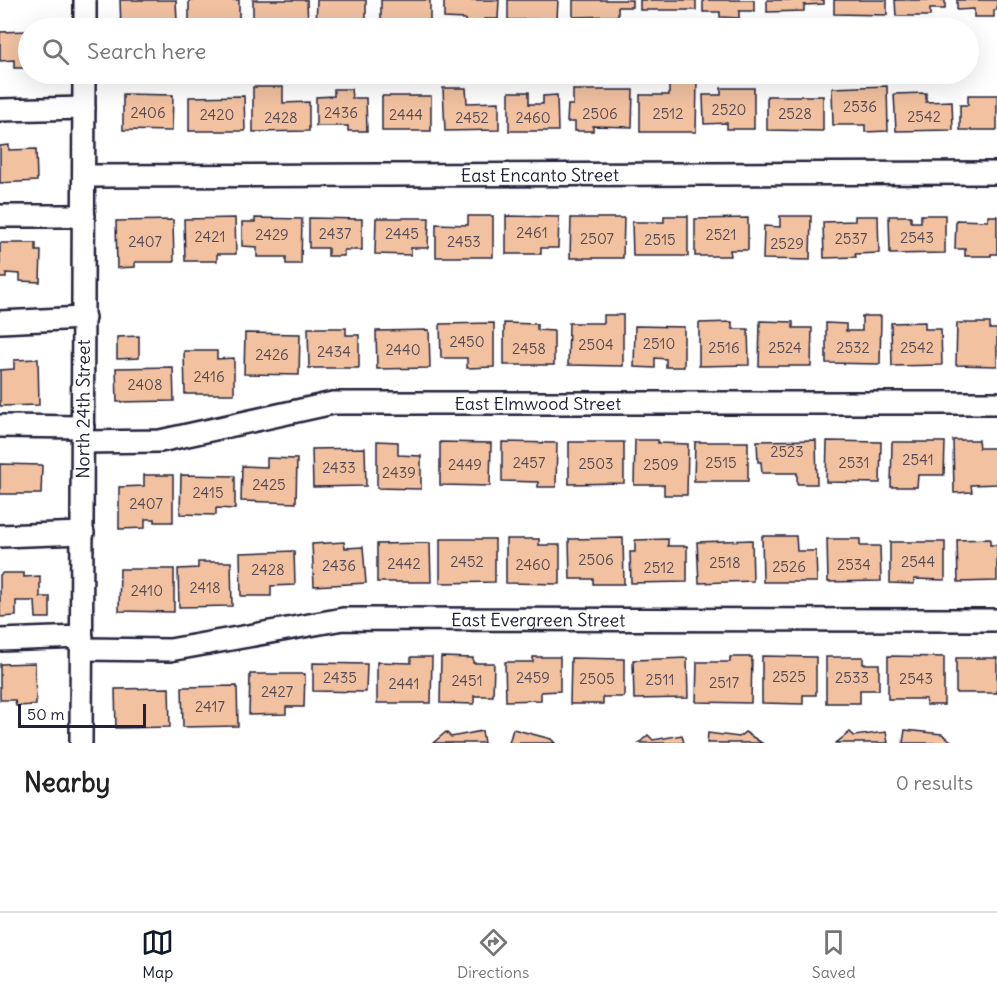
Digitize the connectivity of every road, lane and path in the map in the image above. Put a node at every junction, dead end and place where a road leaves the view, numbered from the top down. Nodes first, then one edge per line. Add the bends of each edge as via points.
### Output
1 (85, 0) edge
2 (85, 18) edge
3 (84, 84) edge
4 (84, 108) junction
5 (0, 110) edge
6 (997, 173) edge
7 (84, 176) junction
8 (0, 216) edge
9 (84, 216) junction
10 (84, 318) junction
11 (0, 322) edge
12 (997, 403) edge
13 (0, 426) edge
14 (83, 435) junction
15 (83, 533) junction
16 (0, 536) edge
17 (997, 620) edge
18 (0, 640) edge
19 (82, 643) junction
20 (81, 743) edge

1 - 2 street
3 - 4 street, North 24th Street
4 - 5 street
4 - 7 street, North 24th Street
6 - 7 street, East Encanto Street
7 - 9 street, North 24th Street
8 - 9 street
9 - 10 street, North 24th Street
10 - 11 street
10 - 14 street, North 24th Street
12 - 14 street, East Elmwood Street via 333,403 160,441
13 - 14 street, East Elmwood Street
14 - 15 street, North 24th Street
15 - 16 street
15 - 19 street, North 24th Street
17 - 19 street, East Evergreen Street via 343,619 170,650
18 - 19 street, East Evergreen Street
19 - 20 street, North 24th Street

